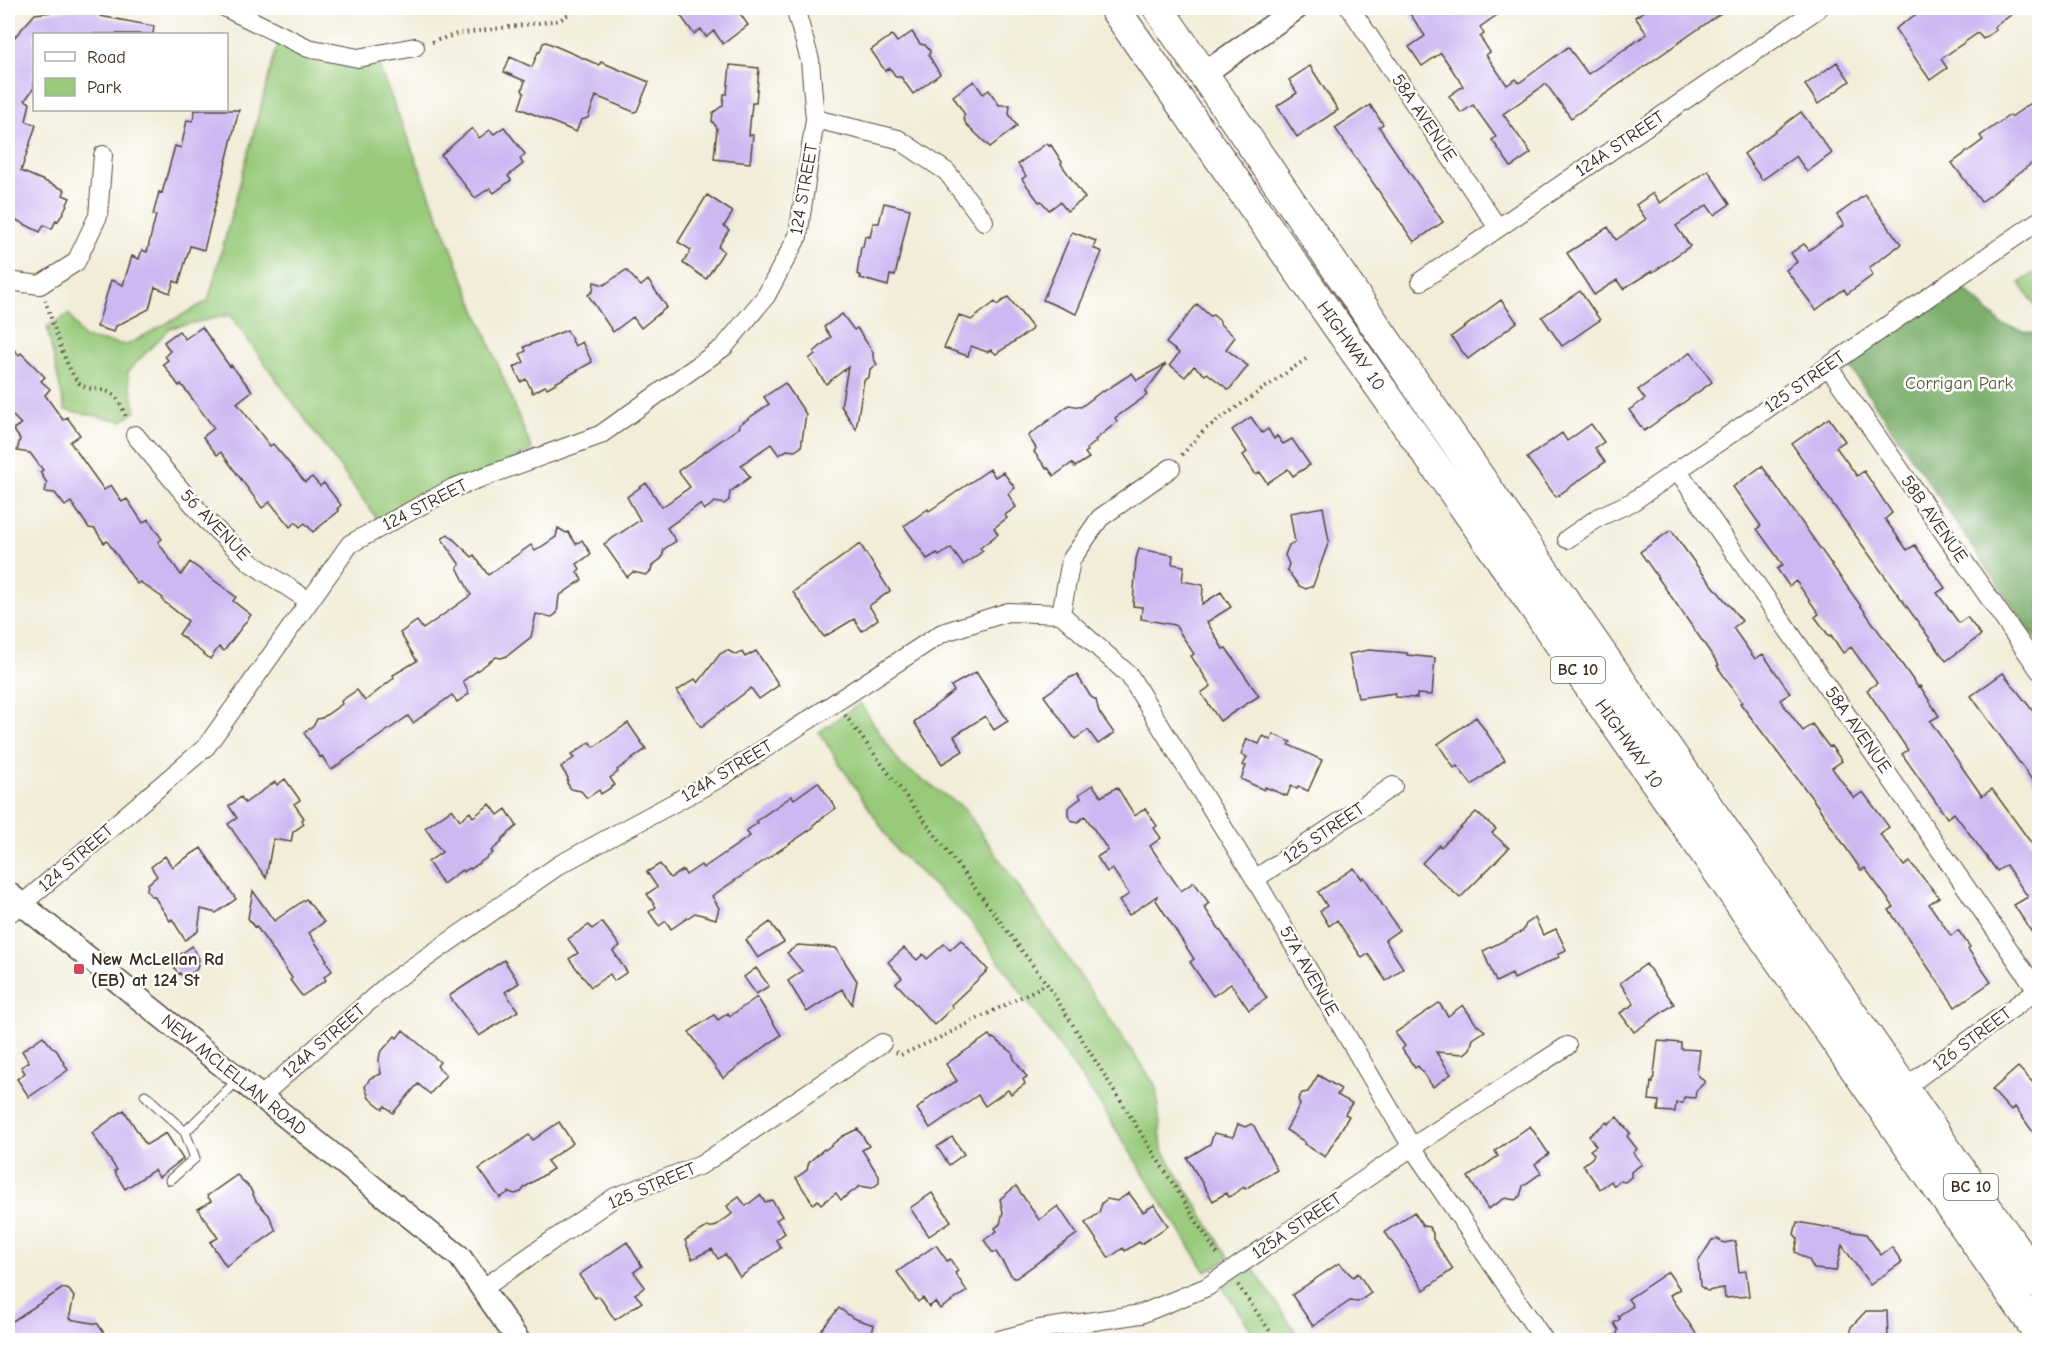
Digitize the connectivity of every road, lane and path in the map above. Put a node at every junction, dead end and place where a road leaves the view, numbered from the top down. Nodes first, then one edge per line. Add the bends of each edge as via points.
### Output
1 (226, 8) edge
2 (578, 8) edge
3 (795, 8) edge
4 (1114, 8) edge
5 (1134, 8) edge
6 (1158, 8) edge
7 (1297, 8) edge
8 (1350, 8) edge
9 (1819, 8) edge
10 (415, 47) joint
11 (1204, 73) junction
12 (815, 118) junction
13 (103, 155) dead end
14 (2040, 220) edge
15 (984, 221) dead end
16 (1498, 228) junction
17 (8, 280) edge
18 (1421, 281) dead end
19 (40, 285) junction
20 (1309, 357) dead end
21 (1828, 366) junction
22 (135, 435) joint
23 (1170, 468) joint
24 (1678, 471) junction
25 (1567, 539) dead end
26 (309, 601) junction
27 (1061, 614) junction
28 (2040, 671) edge
29 (836, 702) junction
30 (1393, 786) dead end
31 (1255, 879) junction
32 (12, 904) edge
33 (1047, 984) junction
34 (2038, 989) edge
35 (882, 1043) joint
36 (1567, 1046) dead end
37 (238, 1078) junction
38 (1903, 1089) junction
39 (145, 1095) dead end
40 (260, 1097) junction
41 (185, 1131) junction
42 (1412, 1147) junction
43 (170, 1180) dead end
44 (1229, 1272) junction
45 (2040, 1284) edge
46 (482, 1289) junction
47 (2040, 1335) edge
48 (518, 1341) edge
49 (999, 1341) edge
50 (1276, 1341) edge
51 (1544, 1341) edge

1 - 10 street via 308,48 358,58
2 - 10 path via 560,20 457,34
3 - 12 street via 810,60
4 - 47 highway, HIGHWAY 10 / BC 10
5 - 11 highway via 1167,54
6 - 11 highway, HIGHWAY 10 / BC 10
7 - 11 street
8 - 16 street, 58A AVENUE
9 - 16 street, 124A STREET
11 - 38 highway, HIGHWAY 10 / BC 10
12 - 15 street via 898,140 946,172
12 - 26 street, 124 STREET via 798,236 766,296 724,346 600,435 453,489 350,544
13 - 19 street via 98,216 76,262
14 - 21 street, 125 STREET
16 - 18 street, 124A STREET
17 - 19 street
19 - 22 path via 77,381 116,398
20 - 23 path via 1204,430
21 - 24 street, 125 STREET
21 - 28 street, 58B AVENUE
22 - 26 street, 56 AVENUE via 207,521 251,563
23 - 27 street via 1100,518 1071,560
24 - 25 street, 125 STREET
24 - 34 street, 58A AVENUE
26 - 32 street, 124 STREET via 206,747
27 - 29 street, 124A STREET via 1008,612 942,633
27 - 31 street, 57A AVENUE via 1129,675
29 - 33 path
29 - 40 street, 124A STREET via 718,779 559,865 390,983
30 - 31 street, 125 STREET
31 - 42 street, 57A AVENUE
32 - 37 street, NEW MCLELLAN ROAD
33 - 35 path via 901,1054
33 - 44 path
34 - 38 street, 126 STREET
35 - 46 street, 125 STREET via 701,1166 615,1197
36 - 42 street, 125A STREET
37 - 40 street, NEW MCLELLAN ROAD
37 - 41 lane
38 - 45 highway, HIGHWAY 10 / BC 10
39 - 41 lane
40 - 46 street, NEW MCLELLAN ROAD via 460,1257
41 - 43 lane via 195,1158
42 - 44 street, 125A STREET
42 - 51 street, 57A AVENUE
44 - 49 street, 125A STREET via 1207,1287 1141,1314 1040,1329
44 - 50 path
46 - 48 street

